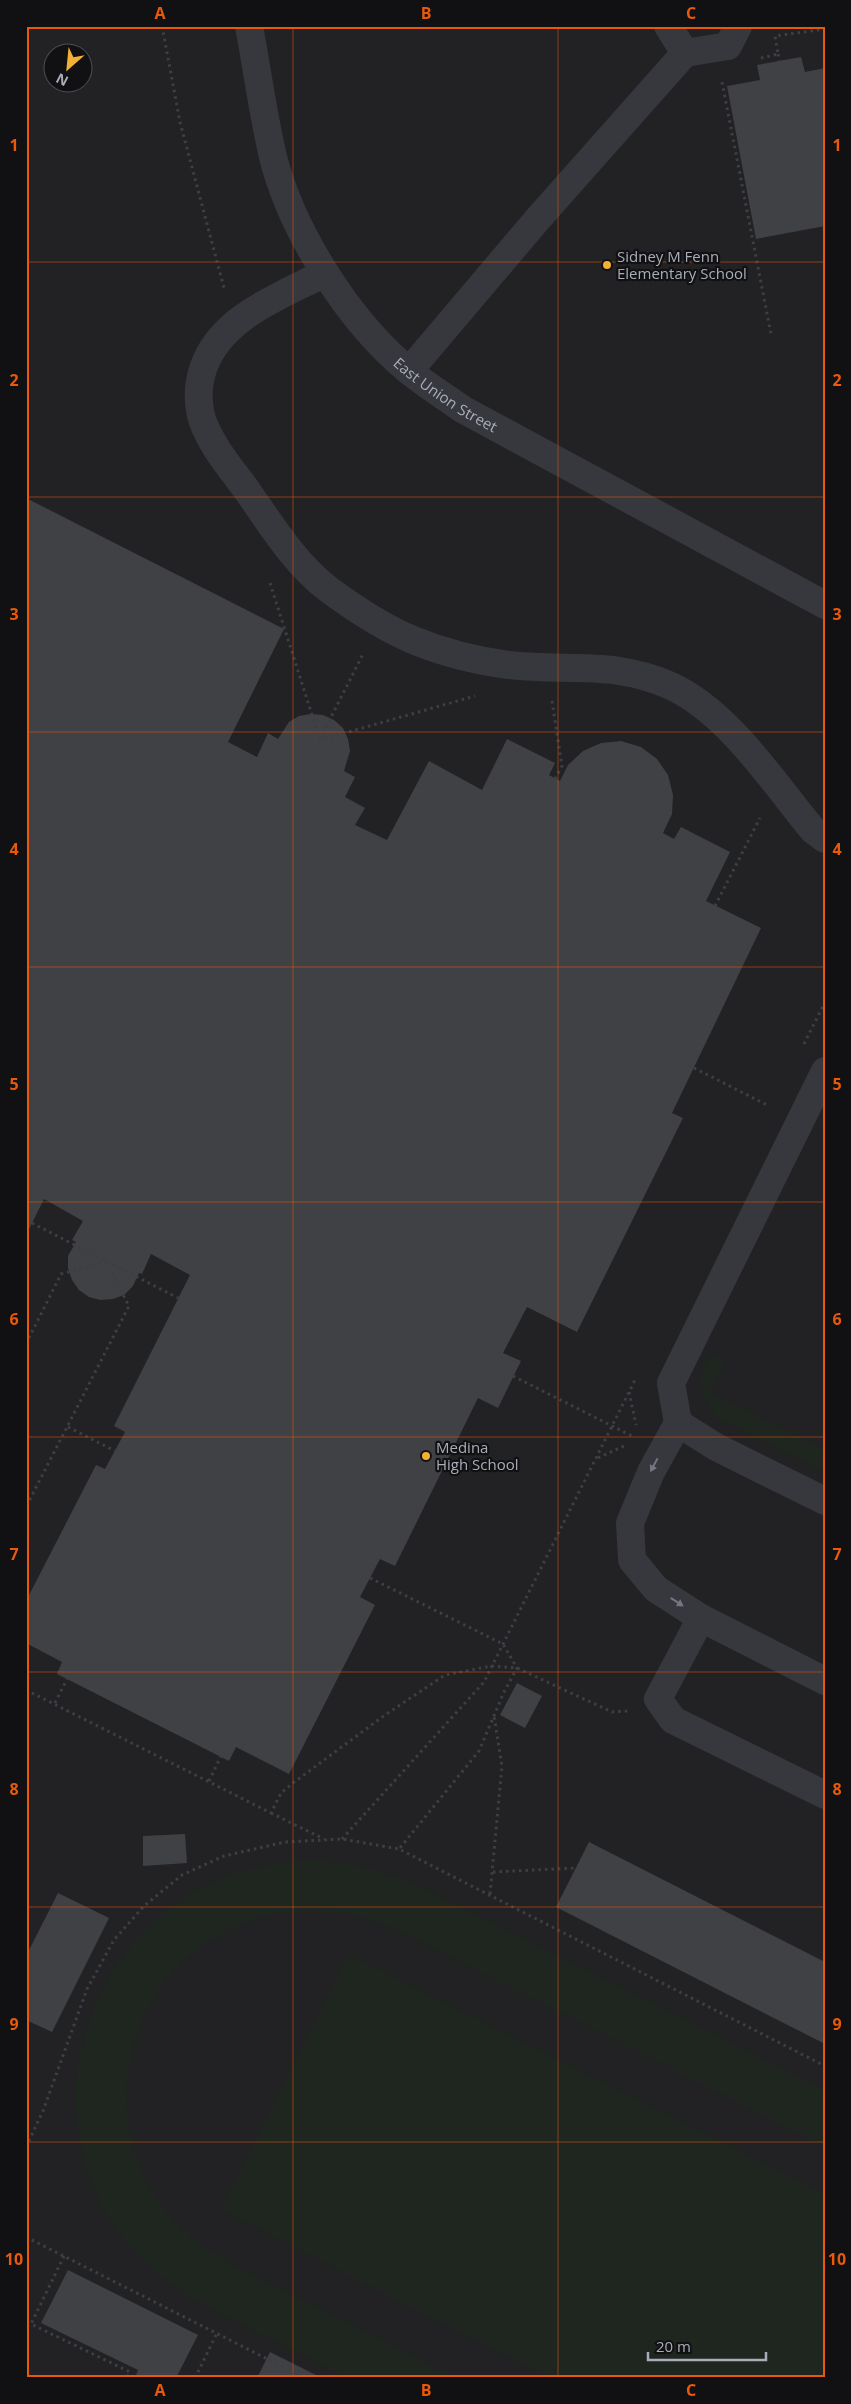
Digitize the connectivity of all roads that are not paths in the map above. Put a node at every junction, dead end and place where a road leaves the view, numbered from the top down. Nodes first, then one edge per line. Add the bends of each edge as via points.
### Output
1 (249, 26) edge
2 (668, 26) edge
3 (738, 26) edge
4 (685, 53) junction
5 (325, 273) junction
6 (409, 371) junction
7 (825, 605) edge
8 (819, 835) edge
9 (825, 1071) edge
10 (678, 1423) junction
11 (825, 1502) edge
12 (701, 1618) junction
13 (825, 1681) edge
14 (825, 1795) edge

1 - 5 street, East Union Street via 274,158 296,221
2 - 4 street
3 - 4 street via 728,46
4 - 6 street via 536,220
5 - 6 street, East Union Street via 365,328
5 - 8 street via 259,307 225,332 203,369 198,399 204,426 220,453 296,558 327,588 371,620 414,640 463,656 510,665 601,667 637,673 673,687 706,709 736,736
6 - 7 street, East Union Street via 462,409
9 - 10 street via 671,1383
10 - 11 street via 716,1448
10 -> 12 street via 651,1472 630,1522 632,1560 656,1589
12 - 13 street
12 - 14 street via 658,1700 673,1720

